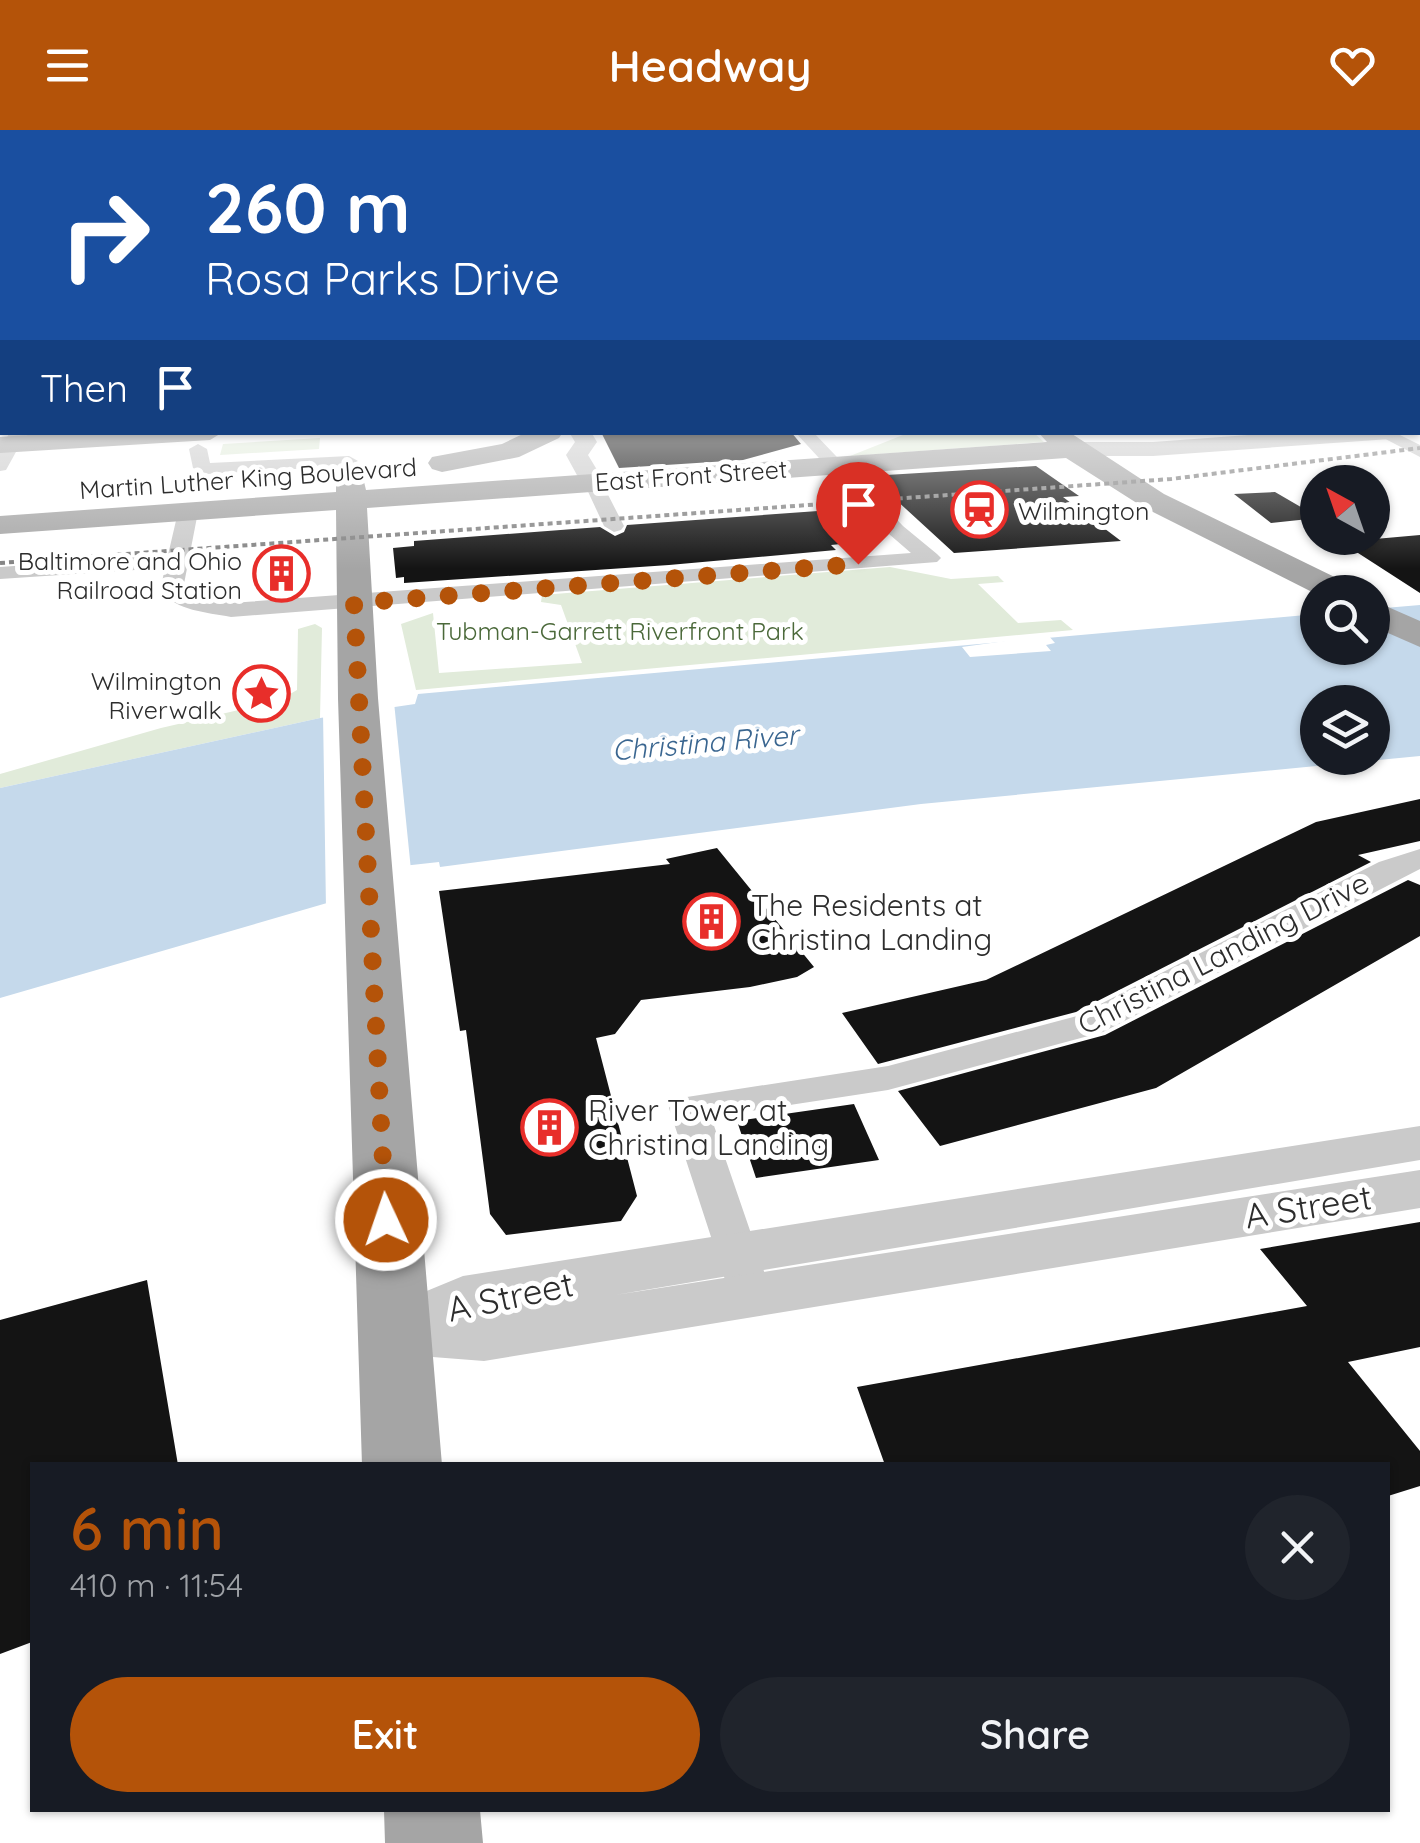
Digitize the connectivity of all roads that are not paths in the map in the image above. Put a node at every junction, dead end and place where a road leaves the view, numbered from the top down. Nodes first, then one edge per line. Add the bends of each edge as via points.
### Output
1 (543, 435) edge
2 (582, 435) edge
3 (806, 435) edge
4 (1303, 435) edge
5 (1385, 435) edge
6 (204, 437) edge
7 (1070, 441) edge
8 (8, 447) edge
9 (1420, 452) edge
10 (833, 465) junction
11 (416, 466) dead end
12 (383, 468) dead end
13 (349, 470) junction
14 (593, 482) junction
15 (0, 497) edge
16 (188, 497) junction
17 (0, 525) edge
18 (614, 526) dead end
19 (176, 561) junction
20 (0, 573) edge
21 (1307, 575) edge
22 (354, 603) junction
23 (1390, 620) edge
24 (1420, 636) edge
25 (1420, 858) edge
26 (1420, 1143) edge
27 (1420, 1188) edge
28 (744, 1275) junction
29 (392, 1330) junction
30 (402, 1462) edge
31 (432, 1812) edge
32 (434, 1843) edge

1 - 11 main road, Martin Luther King Boulevard via 508,451
2 - 14 street via 586,442 577,455
3 - 10 street
4 - 7 street, East Front Street
5 - 9 street
6 - 8 main road
6 - 13 street via 202,468
6 - 16 street
7 - 10 main road, East Front Street
7 - 21 main road
10 - 14 main road, East Front Street
10 - 22 street via 930,558
12 - 13 main road, Martin Luther King Boulevard
13 - 14 main road, East Front Street
13 - 16 main road, Martin Luther King Boulevard
13 - 22 main road
14 - 18 street
15 - 16 main road, Martin Luther King Boulevard
16 - 17 main road, Martin Luther King Boulevard
16 - 19 street
19 - 20 street
19 - 22 street via 171,591 206,608
22 - 29 main road
23 - 24 main road
25 - 28 street, Christina Landing Drive via 1090,1024 888,1078 688,1108
26 - 28 street, A Street
27 - 28 street, A Street
28 - 29 street, A Street via 484,1338
29 - 30 main road
31 - 32 main road

